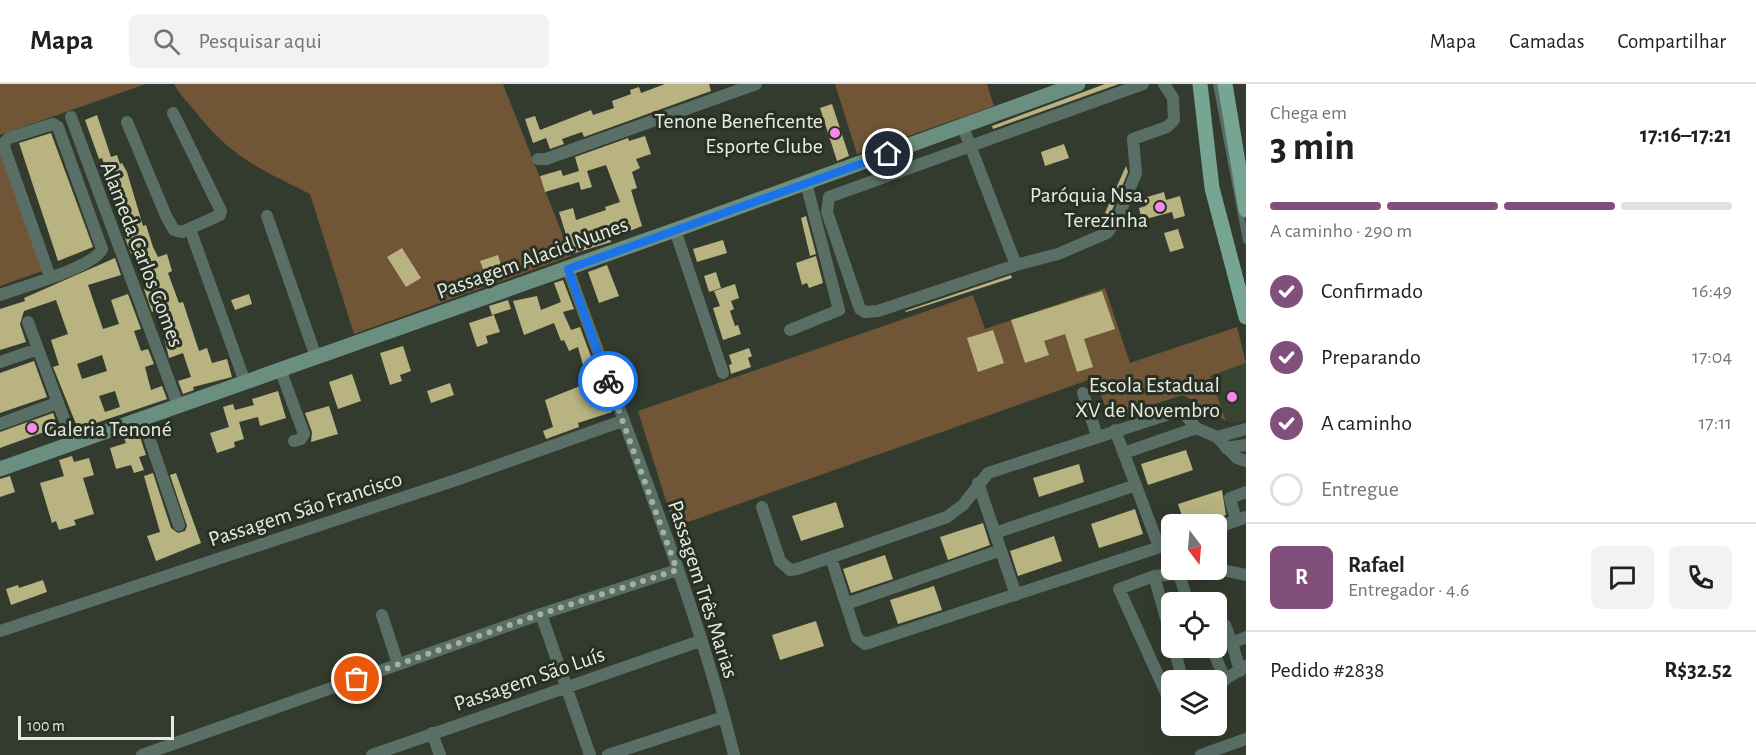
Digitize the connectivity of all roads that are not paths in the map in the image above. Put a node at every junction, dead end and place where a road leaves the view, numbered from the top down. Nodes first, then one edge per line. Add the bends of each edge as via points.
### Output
1 (756, 84) edge
2 (1078, 84) edge
3 (1143, 84) edge
4 (1164, 84) edge
5 (1200, 84) edge
6 (1216, 84) edge
7 (1225, 84) edge
8 (173, 112) dead end
9 (71, 117) dead end
10 (127, 122) dead end
11 (963, 127) junction
12 (971, 146) junction
13 (538, 159) dead end
14 (806, 183) junction
15 (1245, 202) edge
16 (267, 216) dead end
17 (190, 229) junction
18 (675, 230) junction
19 (1246, 241) edge
20 (1016, 265) junction
21 (568, 269) junction
22 (50, 277) junction
23 (0, 295) edge
24 (1246, 317) edge
25 (28, 322) dead end
26 (790, 330) dead end
27 (34, 350) dead end
28 (316, 357) junction
29 (0, 362) edge
30 (280, 369) junction
31 (723, 373) dead end
32 (245, 382) junction
33 (1083, 393) dead end
34 (54, 404) dead end
35 (178, 405) junction
36 (142, 417) junction
37 (622, 421) junction
38 (0, 424) edge
39 (1196, 428) junction
40 (1246, 429) edge
41 (1115, 430) junction
42 (1097, 436) junction
43 (1217, 437) junction
44 (294, 441) dead end
45 (73, 443) junction
46 (1246, 444) edge
47 (1226, 448) junction
48 (1124, 453) junction
49 (1246, 461) edge
50 (0, 469) edge
51 (978, 483) junction
52 (1136, 485) junction
53 (1246, 492) edge
54 (762, 507) dead end
55 (1241, 518) edge
56 (1227, 524) edge
57 (179, 525) dead end
58 (995, 533) junction
59 (1161, 537) edge
60 (1161, 546) edge
61 (1001, 550) junction
62 (831, 558) junction
63 (677, 570) junction
64 (1227, 571) edge
65 (1161, 575) edge
66 (1246, 575) edge
67 (1154, 576) junction
68 (1016, 595) junction
69 (1161, 601) edge
70 (846, 604) junction
71 (541, 614) junction
72 (382, 615) dead end
73 (1227, 630) edge
74 (0, 631) edge
75 (1246, 637) edge
76 (700, 641) junction
77 (1232, 643) junction
78 (398, 664) junction
79 (1243, 669) edge
80 (1227, 679) edge
81 (1161, 682) edge
82 (568, 688) junction
83 (724, 717) junction
84 (432, 733) junction
85 (1246, 740) edge
86 (142, 755) edge
87 (372, 755) edge
88 (440, 755) edge
89 (590, 755) edge
90 (608, 755) edge
91 (734, 755) edge
92 (1201, 755) edge

1 - 13 street
2 - 11 main road, Passagem Alacid Nunes
3 - 12 street
4 - 20 street via 1173,98 1174,120 1167,127 1133,139 1136,172 1118,218 1107,233 1058,254
5 - 24 main road via 1212,188
6 - 19 lane
7 - 15 main road
8 - 17 street via 221,211
9 - 35 street, Alameda Carlos Gomes
10 - 17 street via 174,230
11 - 12 street
11 - 14 main road, Passagem Alacid Nunes
12 - 20 street
12 - 20 street via 827,199 827,212 856,303 865,312 878,311
14 - 18 main road, Passagem Alacid Nunes
14 - 26 street via 839,310
16 - 28 street
17 - 32 street
18 - 21 main road, Passagem Alacid Nunes
18 - 31 street
21 - 28 main road, Passagem Alacid Nunes
21 - 37 street, Passagem Três Marias
22 - 22 street via 3,144 9,138 53,124 58,127 102,247 96,258
22 - 23 street
25 - 45 street
27 - 29 street
28 - 30 main road, Passagem Alacid Nunes
30 - 32 main road, Passagem Alacid Nunes
30 - 44 street via 304,434
32 - 35 main road, Passagem Alacid Nunes
33 - 42 street
34 - 38 street
35 - 36 main road, Passagem Alacid Nunes
36 - 45 main road, Passagem Alacid Nunes
36 - 57 street
37 - 63 street, Passagem Três Marias
37 - 74 street, Passagem São Francisco
39 - 41 street via 1178,411
39 - 43 street
39 - 48 street
40 - 43 street
41 - 42 street
41 - 48 street
42 - 51 street via 997,469
43 - 47 street
45 - 50 main road, Passagem Alacid Nunes
46 - 47 street
47 - 49 street
48 - 52 street
51 - 58 street
51 - 62 street via 963,506 947,517
52 - 58 street
52 - 59 street
53 - 55 street via 1230,498
54 - 62 street via 784,567 797,569
55 - 56 street
58 - 61 street
60 - 68 street
61 - 68 street
61 - 70 street
62 - 70 street
63 - 71 street
63 - 76 street, Passagem Três Marias
64 - 66 street
65 - 67 street
67 - 69 street
67 - 81 street via 1121,586 1119,592
68 - 70 street via 865,644 857,638
71 - 78 street
71 - 82 street
72 - 78 street
73 - 77 street
75 - 77 street
76 - 82 street, Passagem São Luís
76 - 83 street, Passagem Três Marias
77 - 79 street
78 - 86 street
79 - 80 street
82 - 84 street, Passagem São Luís
82 - 89 street
83 - 90 street
83 - 91 street, Passagem Três Marias
84 - 87 street, Passagem São Luís
84 - 88 street
85 - 92 street

